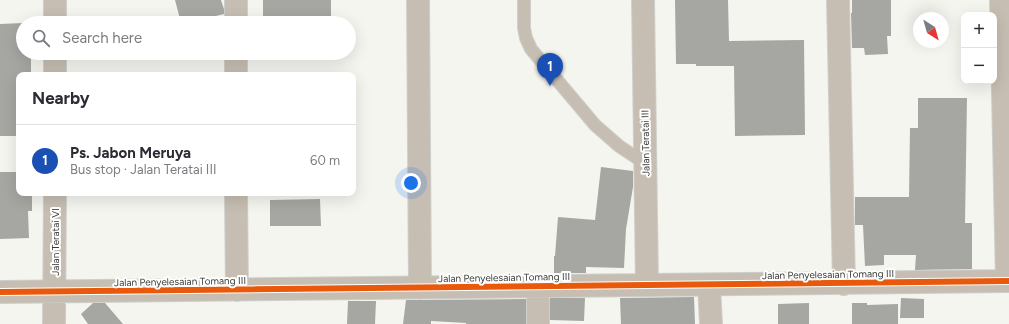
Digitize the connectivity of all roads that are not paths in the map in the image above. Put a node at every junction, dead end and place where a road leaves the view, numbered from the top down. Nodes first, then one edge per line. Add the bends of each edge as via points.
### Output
1 (56, 0) edge
2 (236, 0) edge
3 (418, 0) edge
4 (524, 0) edge
5 (643, 0) edge
6 (838, 0) edge
7 (1001, 0) edge
8 (55, 16) edge
9 (236, 16) edge
10 (55, 60) edge
11 (236, 60) edge
12 (55, 72) edge
13 (236, 72) edge
14 (646, 164) junction
15 (55, 196) edge
16 (236, 196) edge
17 (1008, 281) edge
18 (844, 284) junction
19 (647, 285) junction
20 (709, 285) junction
21 (538, 287) junction
22 (420, 288) junction
23 (237, 290) junction
24 (0, 292) edge
25 (54, 292) junction
26 (54, 324) edge
27 (538, 324) edge
28 (711, 324) edge

1 - 8 street
2 - 9 street
3 - 22 street
4 - 14 lane via 524,28 531,49 595,124 619,146
5 - 14 street, Jalan Teratai III
6 - 18 street
7 - 17 street
10 - 12 street
11 - 13 street
14 - 19 street, Jalan Teratai III
15 - 25 street, Jalan Teratai VI
16 - 23 street
17 - 18 street, Jalan Penyelesaian Tomang III
18 - 20 street, Jalan Penyelesaian Tomang III
19 - 20 street, Jalan Penyelesaian Tomang III
19 - 21 street, Jalan Penyelesaian Tomang III
20 - 28 street
21 - 22 street, Jalan Penyelesaian Tomang III
21 - 27 street
22 - 23 street, Jalan Penyelesaian Tomang III
23 - 25 street, Jalan Penyelesaian Tomang III
24 - 25 street, Jalan Penyelesaian Tomang III
25 - 26 street, Jalan Teratai VI

